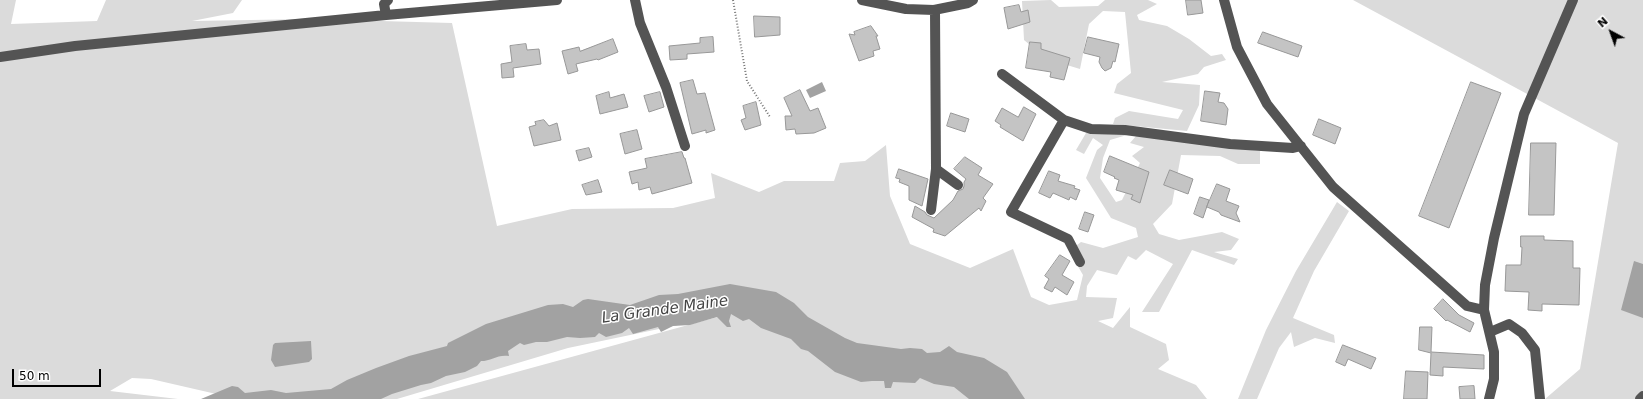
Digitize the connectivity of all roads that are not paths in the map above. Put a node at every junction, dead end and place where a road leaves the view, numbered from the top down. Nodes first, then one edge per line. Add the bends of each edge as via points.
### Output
1 (388, 0) edge
2 (557, 0) edge
3 (635, 0) edge
4 (862, 0) edge
5 (973, 0) edge
6 (1224, 0) edge
7 (1573, 0) edge
8 (935, 10) junction
9 (386, 15) junction
10 (0, 57) edge
11 (1002, 74) dead end
12 (1064, 120) junction
13 (685, 146) dead end
14 (1301, 146) junction
15 (936, 169) junction
16 (958, 185) dead end
17 (931, 210) dead end
18 (1080, 262) dead end
19 (1484, 310) junction
20 (1490, 332) junction
21 (1643, 396) edge
22 (1489, 399) edge
23 (1540, 399) edge
24 (1640, 399) edge

1 - 9 street via 384,4
2 - 9 street
3 - 13 street via 640,23 666,87
4 - 8 street via 906,9
5 - 8 street
6 - 14 street via 1237,47 1267,104
7 - 19 street via 1524,114 1494,238 1485,285
8 - 15 street
9 - 10 street via 75,46
11 - 12 street
12 - 14 street via 1091,129 1125,130 1230,144 1293,148
12 - 18 street via 1011,212 1068,239
14 - 19 street via 1333,187 1467,306
15 - 16 street
15 - 17 street
19 - 20 street
20 - 22 street via 1494,352 1494,379
20 - 23 street via 1509,324 1522,333 1535,350
21 - 24 street

